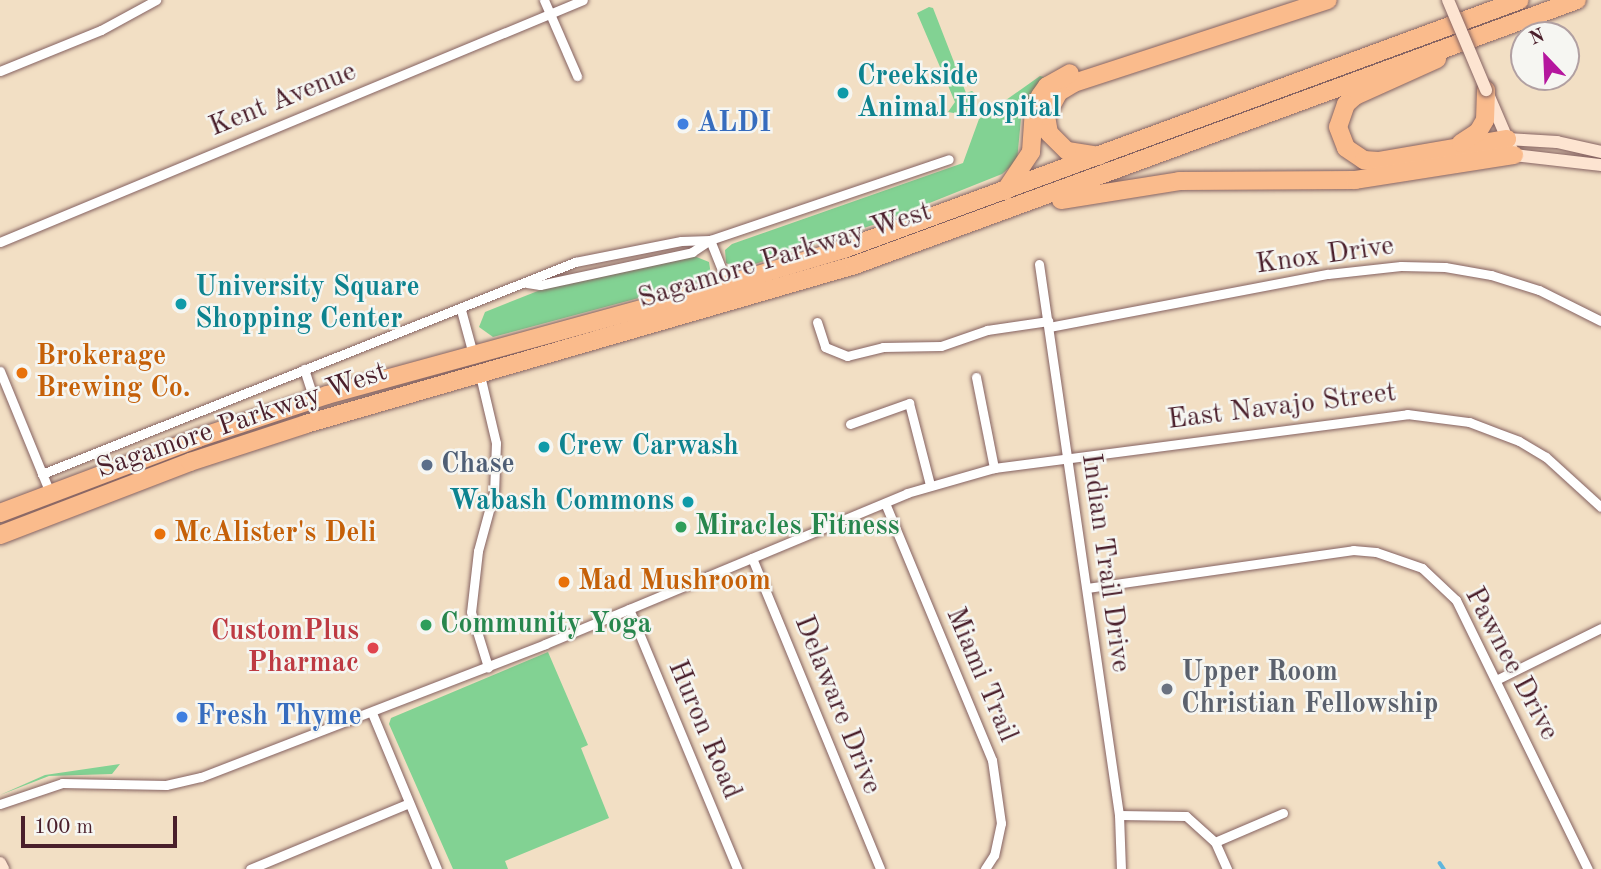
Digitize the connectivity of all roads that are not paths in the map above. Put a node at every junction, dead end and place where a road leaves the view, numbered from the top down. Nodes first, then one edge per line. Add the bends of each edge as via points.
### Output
1 (156, 0) edge
2 (544, 0) edge
3 (583, 0) edge
4 (1300, 0) edge
5 (1328, 0) edge
6 (1448, 0) edge
7 (1520, 0) edge
8 (1577, 0) edge
9 (550, 14) junction
10 (1478, 33) junction
11 (0, 71) edge
12 (577, 76) dead end
13 (1486, 90) junction
14 (1511, 147) junction
15 (1451, 148) junction
16 (1601, 152) edge
17 (1102, 156) junction
18 (949, 159) dead end
19 (1601, 165) edge
20 (1005, 191) junction
21 (1013, 209) junction
22 (710, 240) junction
23 (0, 242) edge
24 (1039, 264) dead end
25 (527, 283) junction
26 (728, 285) junction
27 (461, 310) junction
28 (1601, 321) edge
29 (817, 322) dead end
30 (1048, 324) junction
31 (473, 354) junction
32 (304, 369) junction
33 (0, 371) edge
34 (480, 374) junction
35 (976, 377) dead end
36 (314, 399) junction
37 (850, 424) dead end
38 (1068, 458) junction
39 (994, 468) junction
40 (43, 474) junction
41 (930, 485) junction
42 (50, 493) junction
43 (885, 503) junction
44 (1601, 507) edge
45 (0, 513) edge
46 (0, 535) edge
47 (752, 558) junction
48 (1087, 588) junction
49 (629, 609) junction
50 (1601, 628) edge
51 (488, 667) junction
52 (1498, 679) junction
53 (372, 713) junction
54 (409, 803) junction
55 (0, 804) edge
56 (1283, 813) dead end
57 (1118, 815) junction
58 (1215, 842) junction
59 (274, 859) junction
60 (0, 863) edge
61 (3, 869) edge
62 (250, 869) edge
63 (278, 869) edge
64 (437, 869) edge
65 (737, 869) edge
66 (880, 869) edge
67 (985, 869) edge
68 (1121, 869) edge
69 (1227, 869) edge
70 (1588, 869) edge

1 - 11 street via 101,30
2 - 9 street
3 - 9 street, Kent Avenue
4 - 20 highway via 1056,79 1034,109 1031,152
5 - 17 highway via 1074,83 1059,92 1046,116 1049,134 1067,152
6 - 13 main road, bridge
7 - 17 highway, Sagamore Parkway West
8 - 10 highway, Sagamore Parkway West
9 - 12 street
9 - 23 street, Kent Avenue
10 - 15 highway via 1416,70 1355,96 1338,127 1346,148 1364,160
10 - 21 highway, Sagamore Parkway West
13 - 14 main road
13 - 15 highway via 1487,107 1478,132
14 - 15 highway
14 - 16 main road via 1557,142
14 - 19 main road
14 - 21 highway via 1355,180 1134,185
17 - 20 highway, Sagamore Parkway West
18 - 22 street
20 - 26 highway, Sagamore Parkway West
21 - 34 highway, Sagamore Parkway West via 855,265
22 - 25 street via 575,261
22 - 25 street via 675,257 540,285
22 - 26 street
24 - 30 street, Indian Trail Drive
25 - 27 street
26 - 31 highway, Sagamore Parkway West
27 - 31 street
27 - 32 street
28 - 30 street, Knox Drive via 1539,290 1491,275 1401,266 1328,274
29 - 30 street, Knox Drive via 830,352 847,356 883,347 941,346 987,330
30 - 38 street, Indian Trail Drive
31 - 34 street
31 - 36 highway, Sagamore Parkway West
32 - 36 street
32 - 40 street
33 - 40 street
34 - 46 highway, Sagamore Parkway West via 203,458
34 - 51 street via 494,427 494,492 478,551 471,612
35 - 39 street
36 - 42 highway, Sagamore Parkway West
37 - 41 street via 909,403
38 - 39 street, East Navajo Street
38 - 44 street, East Navajo Street via 1378,414 1442,416 1491,429 1546,457
38 - 48 street, Indian Trail Drive
39 - 41 street, East Navajo Street
40 - 42 street
41 - 43 street, East Navajo Street
42 - 45 highway, Sagamore Parkway West
43 - 47 street, East Navajo Street
43 - 67 street, Miami Trail via 992,760 1001,823 994,855
47 - 49 street, East Navajo Street
47 - 66 street, Delaware Drive
48 - 52 street, Pawnee Drive via 1353,550 1376,552 1422,568 1440,582 1456,600
48 - 57 street, Indian Trail Drive
49 - 51 street, East Navajo Street
49 - 65 street, Huron Road
50 - 52 street
51 - 53 street, East Navajo Street
52 - 70 street, Pawnee Drive
53 - 54 street
53 - 55 street, East Navajo Street via 201,778 166,785 62,783
54 - 59 street
54 - 64 street
56 - 58 street
57 - 58 street via 1186,816
57 - 68 street, Indian Trail Drive
58 - 69 street
59 - 62 street
59 - 63 street
60 - 61 main road

